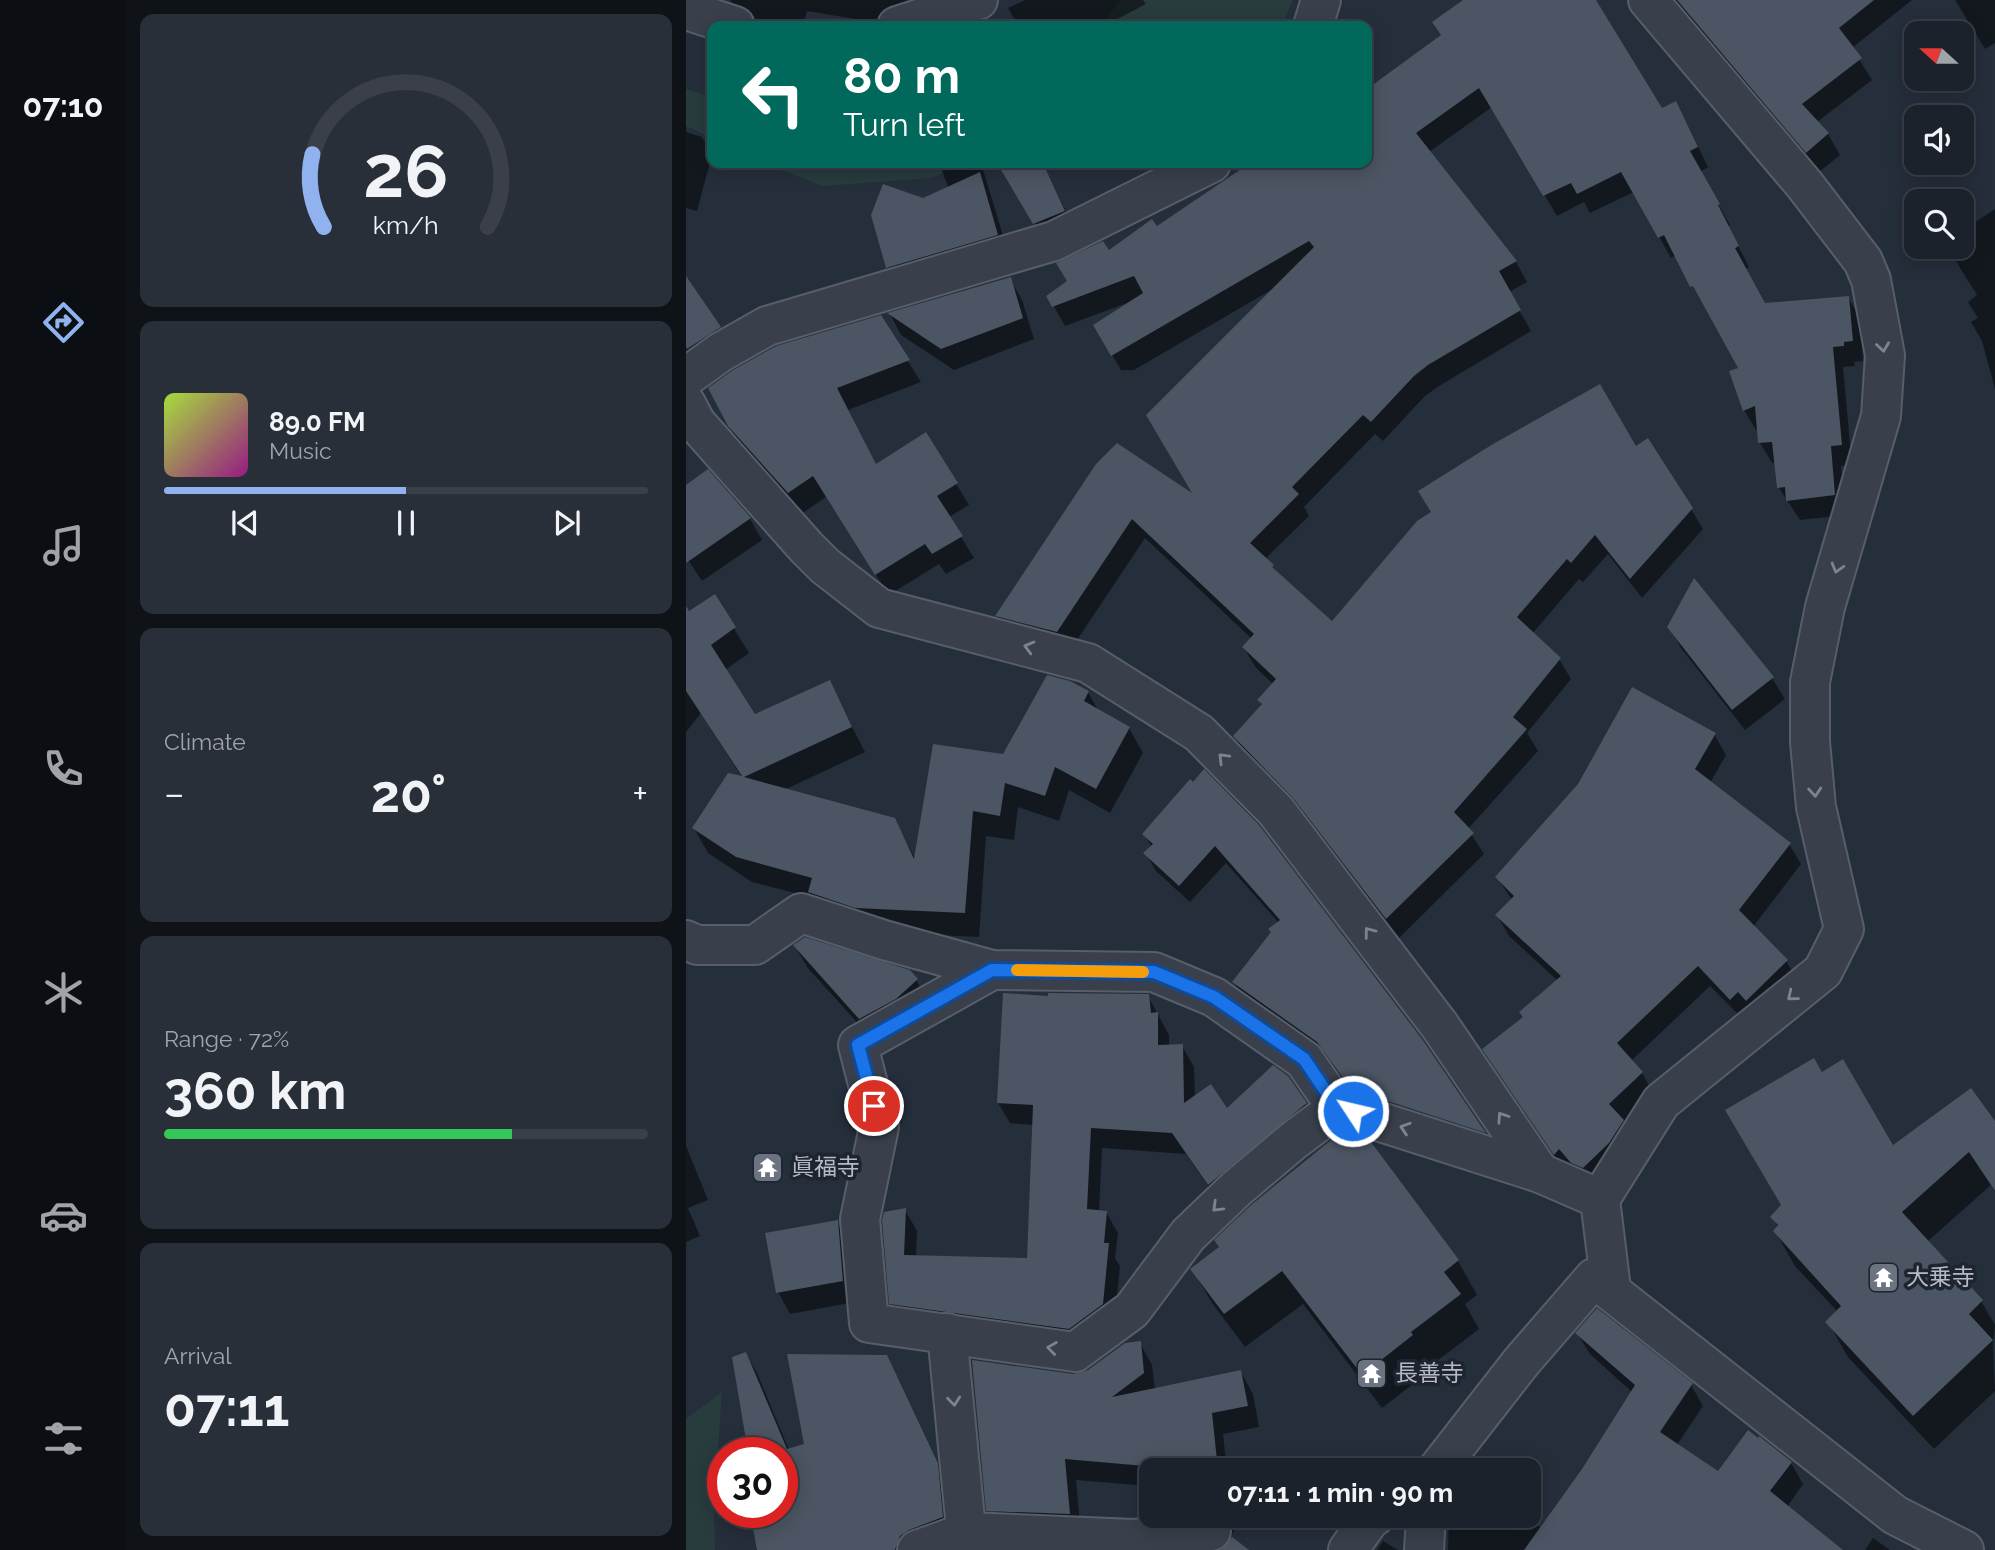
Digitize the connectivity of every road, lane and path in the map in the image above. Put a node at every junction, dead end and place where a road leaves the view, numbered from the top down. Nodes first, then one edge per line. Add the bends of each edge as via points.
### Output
1 (978, 0) edge
2 (1321, 0) edge
3 (1648, 0) edge
4 (686, 10) edge
5 (720, 21) edge
6 (913, 21) edge
7 (1314, 21) edge
8 (1201, 168) edge
9 (686, 377) edge
10 (689, 418) edge
11 (686, 940) edge
12 (992, 970) junction
13 (1337, 1108) junction
14 (1540, 1173) junction
15 (1600, 1199) junction
16 (1611, 1289) junction
17 (947, 1333) junction
18 (1446, 1458) edge
19 (1363, 1528) edge
20 (1425, 1528) edge
21 (1211, 1531) dead end
22 (967, 1541) edge
23 (917, 1550) edge
24 (1348, 1550) edge
25 (1424, 1550) edge
26 (1964, 1550) edge

1 - 6 street
2 - 7 street
3 -> 15 street via 1863,261 1885,355 1881,416 1825,607 1810,682 1816,807 1844,929 1823,971 1661,1102
4 - 5 street
8 - 9 street via 1054,241 767,326
14 -> 10 street via 1440,1026 1276,811 1199,733 1088,663 879,608 825,566
11 - 12 street via 697,945 755,945 801,913
12 - 13 street via 1154,972 1214,997 1304,1059
12 - 17 street via 858,1045 879,1127 860,1219 869,1323
14 -> 13 street
13 -> 17 street via 1237,1189 1188,1235 1132,1310 1075,1352
14 - 15 street
15 - 16 street
16 - 18 street via 1594,1278
16 - 26 street via 1895,1515
17 -> 22 street
19 - 24 street
20 - 25 street
21 - 22 street via 1134,1539
22 - 23 street

